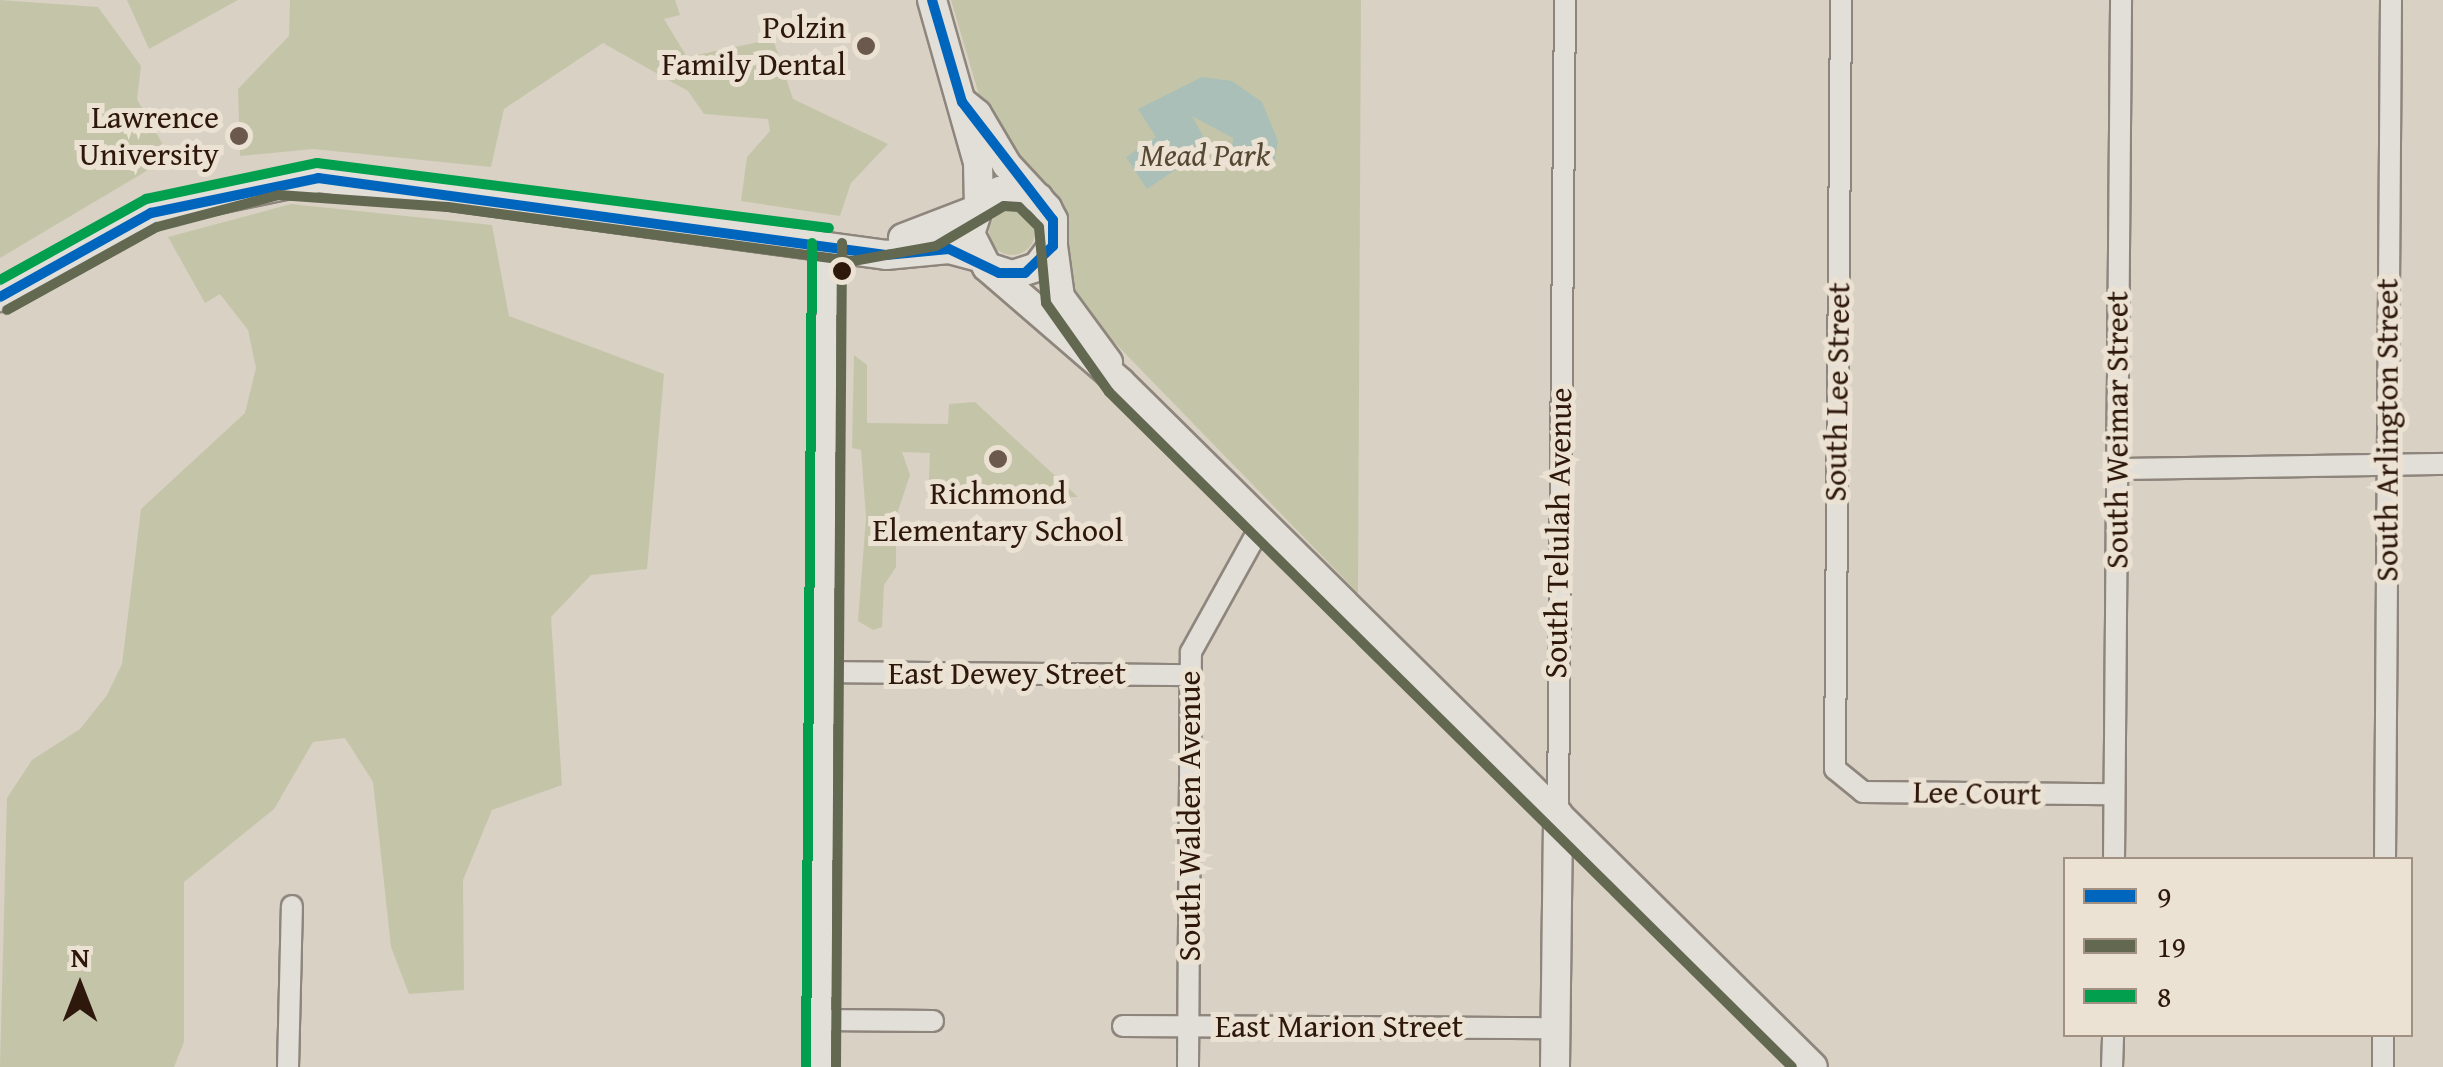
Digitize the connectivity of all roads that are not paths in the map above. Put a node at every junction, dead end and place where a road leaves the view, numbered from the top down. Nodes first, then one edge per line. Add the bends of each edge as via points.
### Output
1 (932, 0) edge
2 (1565, 0) edge
3 (1840, 0) edge
4 (2121, 0) edge
5 (2391, 0) edge
6 (962, 102) junction
7 (1038, 198) junction
8 (977, 208) junction
9 (840, 244) junction
10 (1053, 246) junction
11 (983, 262) junction
12 (0, 297) edge
13 (1120, 382) junction
14 (2386, 463) junction
15 (2443, 464) edge
16 (2117, 468) junction
17 (1262, 524) junction
18 (824, 672) junction
19 (1190, 675) junction
20 (1842, 782) joint
21 (2114, 794) junction
22 (1558, 814) junction
23 (2114, 857) edge
24 (2385, 857) edge
25 (292, 906) dead end
26 (822, 1020) junction
27 (932, 1021) dead end
28 (1188, 1025) junction
29 (1123, 1026) dead end
30 (1556, 1028) junction
31 (2112, 1037) edge
32 (2384, 1037) edge
33 (288, 1067) edge
34 (821, 1067) edge
35 (1188, 1067) edge
36 (1555, 1067) edge
37 (1813, 1067) edge
38 (2112, 1067) edge
39 (2383, 1067) edge

1 - 6 street
2 - 22 street, South Telulah Avenue
3 - 20 street, South Lee Street via 1833,756
4 - 16 street, South Weimar Street
5 - 14 street, South Arlington Street
6 - 7 street
6 - 8 street
7 - 8 street via 1000,192
7 - 10 street via 1053,220
8 - 9 street via 931,232
8 - 11 street via 970,234
9 - 11 street
9 - 12 street via 298,179 151,213
9 - 18 street
10 - 11 street via 1026,273
10 - 13 street via 1060,298
11 - 13 street
13 - 17 street
14 - 15 street
14 - 16 street
14 - 24 street, South Arlington Street
16 - 21 street, South Weimar Street
17 - 19 street, South Walden Avenue via 1194,640
17 - 22 street
18 - 19 street, East Dewey Street
18 - 26 street
19 - 28 street, South Walden Avenue
20 - 21 street, Lee Court via 1863,792
21 - 23 street, South Weimar Street
22 - 30 street, South Telulah Avenue
22 - 37 street
25 - 33 street
26 - 27 street
26 - 34 street
28 - 29 street, East Marion Street
28 - 30 street, East Marion Street
28 - 35 street, South Walden Avenue
30 - 36 street, South Telulah Avenue
31 - 38 street
32 - 39 street

